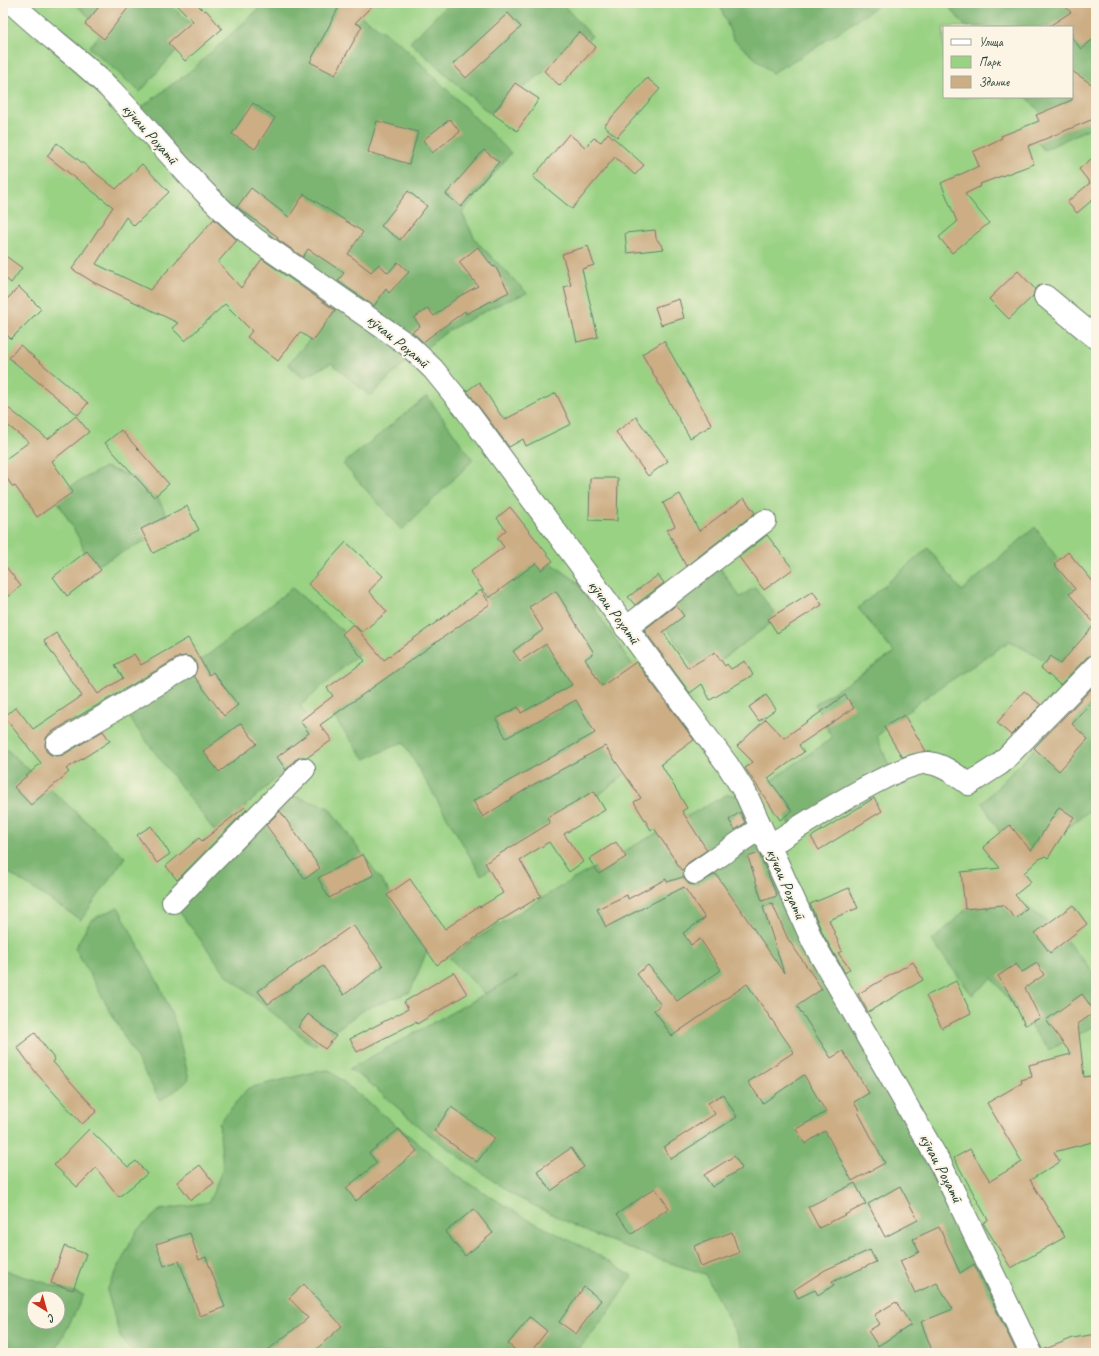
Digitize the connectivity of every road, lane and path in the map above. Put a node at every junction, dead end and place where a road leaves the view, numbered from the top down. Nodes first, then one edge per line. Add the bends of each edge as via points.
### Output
1 (15, 6) edge
2 (1044, 296) dead end
3 (1096, 338) edge
4 (765, 521) dead end
5 (626, 628) junction
6 (1096, 666) edge
7 (185, 668) dead end
8 (57, 744) dead end
9 (304, 769) dead end
10 (765, 837) junction
11 (695, 873) dead end
12 (173, 902) dead end
13 (1031, 1353) edge

1 - 5 street, кӯчаи Роҳатӣ via 112,91 187,176 233,220 255,239 408,345 433,369 464,407
2 - 3 street
4 - 5 street
5 - 10 street, кӯчаи Роҳатӣ via 727,764 746,794
6 - 10 street via 1000,764 969,784 940,766 928,763 912,765
7 - 8 street
9 - 12 street
10 - 11 street
10 - 13 street, кӯчаи Роҳатӣ via 813,942 941,1165

